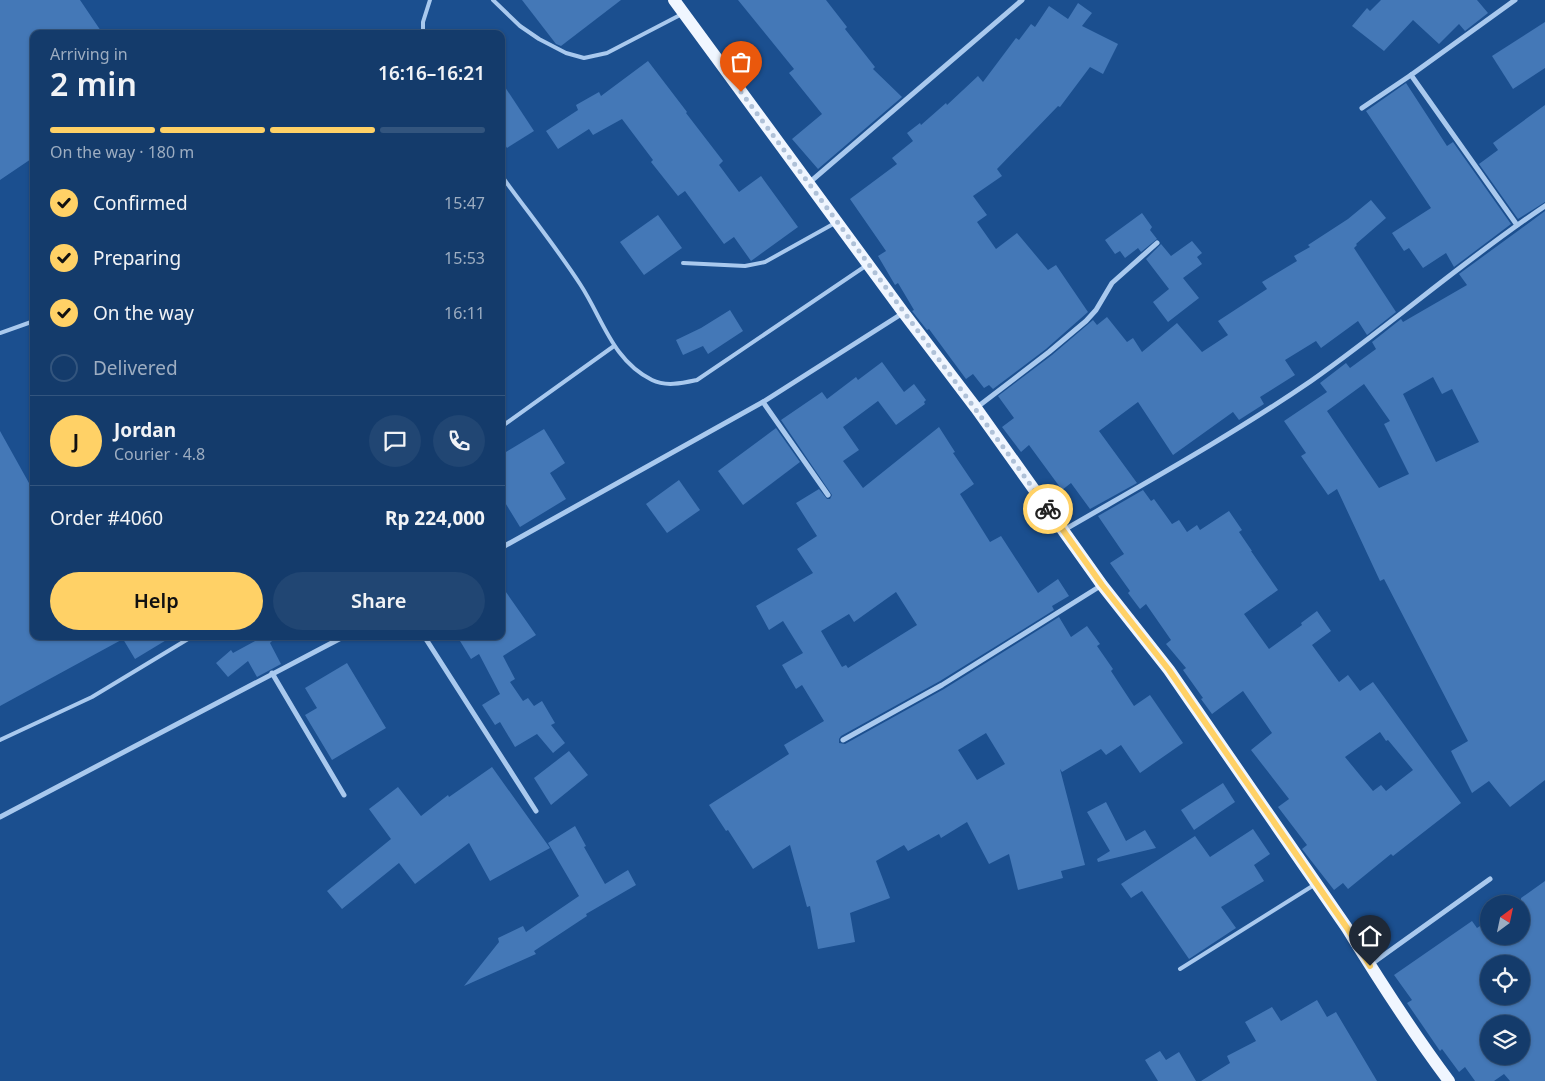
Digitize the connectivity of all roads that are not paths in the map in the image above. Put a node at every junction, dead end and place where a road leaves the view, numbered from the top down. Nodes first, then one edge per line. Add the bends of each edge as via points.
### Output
1 (430, 0) edge
2 (493, 0) edge
3 (674, 0) edge
4 (1022, 0) edge
5 (1515, 0) edge
6 (684, 13) junction
7 (423, 30) edge
8 (1411, 76) junction
9 (1362, 108) dead end
10 (505, 180) edge
11 (809, 183) junction
12 (1545, 206) edge
13 (837, 222) junction
14 (1517, 225) junction
15 (1156, 243) dead end
16 (683, 263) dead end
17 (869, 264) junction
18 (903, 312) junction
19 (30, 322) edge
20 (0, 333) edge
21 (614, 346) junction
22 (763, 402) junction
23 (976, 408) junction
24 (505, 424) edge
25 (828, 495) dead end
26 (1064, 530) junction
27 (505, 546) edge
28 (1102, 585) junction
29 (186, 640) edge
30 (337, 640) edge
31 (427, 640) edge
32 (272, 673) junction
33 (0, 740) edge
34 (843, 740) dead end
35 (344, 795) dead end
36 (536, 811) dead end
37 (0, 817) edge
38 (1490, 879) dead end
39 (1316, 883) junction
40 (1370, 966) junction
41 (1180, 969) dead end
42 (1449, 1081) edge

1 - 7 lane
2 - 6 lane via 539,39 584,58 607,54
3 - 6 main road
4 - 11 street
5 - 8 street
6 - 11 main road
8 - 9 street
8 - 14 street
10 - 21 lane via 581,285
11 - 13 main road
12 - 14 street
13 - 16 lane via 765,262 746,266
13 - 17 main road
14 - 26 street via 1311,381 1237,429
15 - 23 street via 1112,283 1086,321
17 - 18 main road
17 - 21 lane via 697,380 674,385 654,382 633,368
18 - 22 street
18 - 23 main road
19 - 20 lane
21 - 24 lane
22 - 25 street
22 - 27 street
23 - 26 main road
26 - 28 main road
28 - 34 street via 942,685
28 - 39 main road via 1169,670
29 - 33 lane via 92,697
30 - 32 street
31 - 36 street
32 - 35 street
32 - 37 street
38 - 40 street
39 - 40 main road
39 - 41 lane
40 - 42 main road

